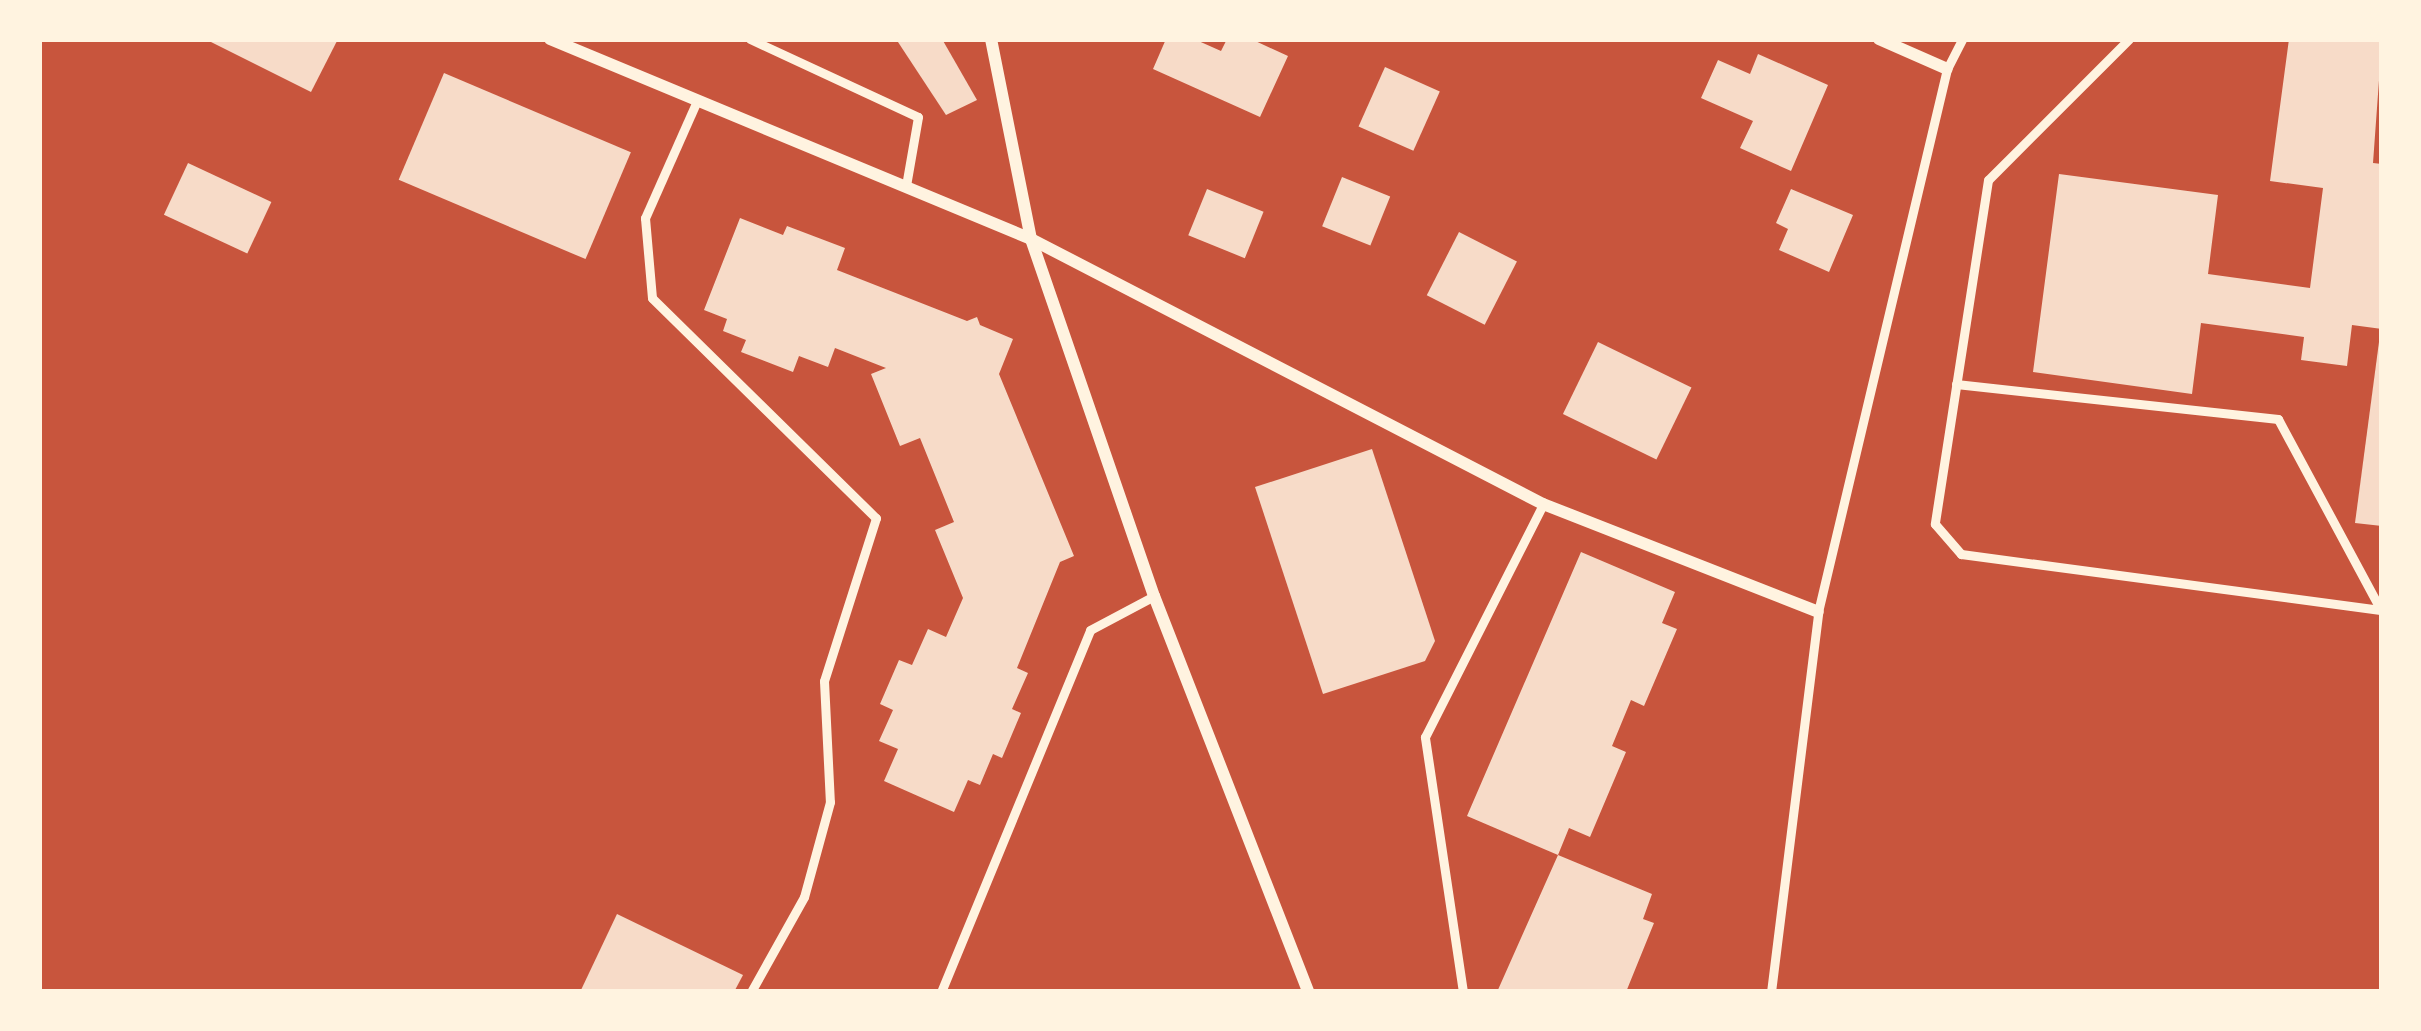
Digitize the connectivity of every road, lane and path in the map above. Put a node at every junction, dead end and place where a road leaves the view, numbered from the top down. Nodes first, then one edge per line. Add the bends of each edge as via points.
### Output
1 (550, 39) edge
2 (750, 39) edge
3 (991, 39) edge
4 (1879, 39) edge
5 (1962, 39) edge
6 (2129, 39) edge
7 (1947, 69) junction
8 (696, 103) junction
9 (906, 186) junction
10 (1030, 239) junction
11 (1956, 384) junction
12 (1543, 503) junction
13 (1154, 596) junction
14 (2381, 610) edge
15 (1818, 612) junction
16 (751, 992) edge
17 (941, 992) edge
18 (1308, 992) edge
19 (1462, 992) edge
20 (1771, 992) edge

1 - 8 street
2 - 9 lane via 918,116
3 - 10 street
4 - 7 street
5 - 7 lane
6 - 11 lane via 1988,180
7 - 15 lane
8 - 9 street
8 - 16 lane via 646,218 652,298 876,518 824,681 830,802 804,897
9 - 10 street
10 - 12 street
10 - 13 street
11 - 14 lane via 2278,419
11 - 14 lane via 1935,524 1960,554
12 - 15 street
12 - 19 lane via 1426,737
13 - 17 lane via 1090,630
13 - 18 street
15 - 20 lane

